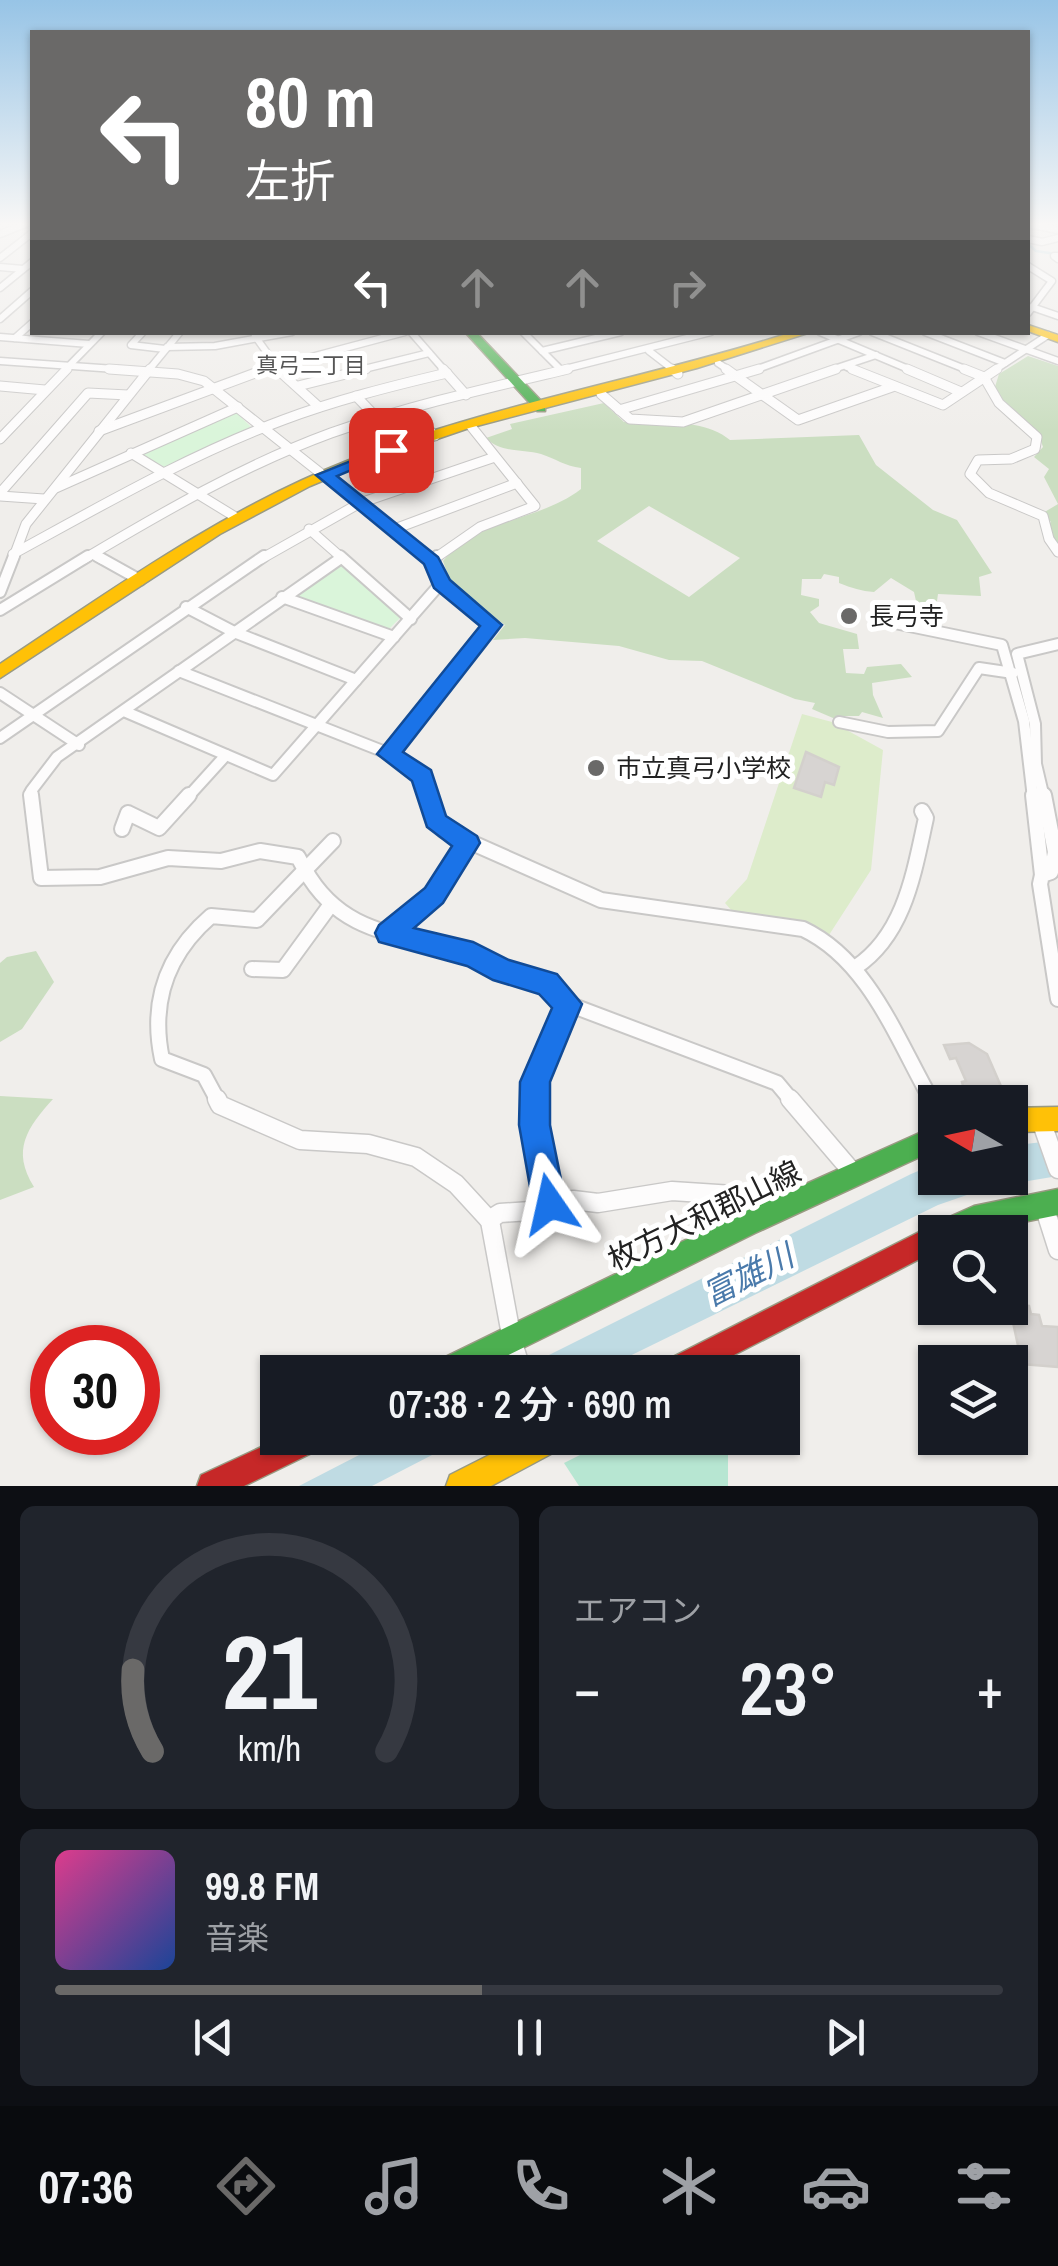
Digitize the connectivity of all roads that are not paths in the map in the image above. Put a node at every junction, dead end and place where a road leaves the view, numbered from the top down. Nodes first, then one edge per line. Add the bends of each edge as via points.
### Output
1 (1044, 292) edge
2 (30, 293) edge
3 (1030, 309) edge
4 (1058, 316) edge
5 (0, 319) edge
6 (30, 325) edge
7 (59, 335) edge
8 (99, 335) edge
9 (140, 335) edge
10 (177, 335) edge
11 (396, 335) edge
12 (411, 335) edge
13 (473, 335) edge
14 (526, 335) edge
15 (609, 335) edge
16 (679, 335) edge
17 (701, 335) edge
18 (797, 335) edge
19 (828, 335) edge
20 (852, 335) edge
21 (879, 335) edge
22 (933, 335) edge
23 (986, 335) edge
24 (254, 336) edge
25 (0, 337) edge
26 (1053, 337) edge
27 (16, 338) junction
28 (685, 340) junction
29 (841, 340) junction
30 (52, 342) junction
31 (90, 344) junction
32 (166, 348) junction
33 (1026, 350) junction
34 (542, 351) junction
35 (649, 351) junction
36 (429, 352) junction
37 (876, 355) junction
38 (0, 361) edge
39 (1058, 361) edge
40 (718, 363) junction
41 (1005, 363) junction
42 (68, 366) junction
43 (274, 366) junction
44 (847, 367) junction
45 (148, 372) junction
46 (562, 372) junction
47 (447, 373) junction
48 (678, 374) junction
49 (984, 377) junction
50 (736, 378) junction
51 (516, 382) junction
52 (0, 386) edge
53 (212, 386) junction
54 (298, 386) junction
55 (892, 387) junction
56 (45, 390) junction
57 (961, 392) junction
58 (600, 394) junction
59 (466, 395) junction
60 (128, 396) junction
61 (356, 396) junction
62 (766, 396) junction
63 (238, 407) junction
64 (319, 407) junction
65 (541, 408) junction
66 (410, 410) junction
67 (619, 410) junction
68 (377, 418) junction
69 (470, 425) junction
70 (264, 427) junction
71 (98, 431) junction
72 (435, 436) junction
73 (0, 438) edge
74 (291, 449) junction
75 (131, 453) junction
76 (495, 457) junction
77 (162, 472) junction
78 (324, 475) junction
79 (517, 483) junction
80 (52, 490) junction
81 (195, 493) junction
82 (0, 494) edge
83 (44, 499) junction
84 (360, 503) junction
85 (237, 518) junction
86 (309, 530) junction
87 (392, 530) junction
88 (1058, 552) edge
89 (13, 554) junction
90 (93, 554) junction
91 (341, 558) junction
92 (432, 561) junction
93 (140, 580) junction
94 (441, 584) junction
95 (0, 592) edge
96 (282, 597) junction
97 (186, 607) junction
98 (0, 610) edge
99 (412, 619) junction
100 (885, 621) dead end
101 (234, 632) junction
102 (394, 637) junction
103 (1058, 644) edge
104 (179, 671) junction
105 (0, 672) edge
106 (1013, 673) junction
107 (356, 680) junction
108 (0, 694) edge
109 (126, 712) junction
110 (33, 714) junction
111 (839, 722) dead end
112 (316, 724) junction
113 (0, 738) edge
114 (78, 745) junction
115 (388, 754) junction
116 (226, 755) junction
117 (922, 811) dead end
118 (122, 828) dead end
119 (334, 841) dead end
120 (468, 843) junction
121 (305, 870) junction
122 (1042, 875) junction
123 (329, 907) junction
124 (388, 933) junction
125 (856, 967) junction
126 (252, 968) dead end
127 (1058, 999) edge
128 (568, 1004) junction
129 (923, 1085) edge
130 (1049, 1118) edge
131 (918, 1146) edge
132 (1058, 1169) edge
133 (854, 1174) junction
134 (1050, 1203) edge
135 (550, 1204) junction
136 (993, 1215) edge
137 (489, 1220) junction
138 (746, 1224) junction
139 (918, 1246) edge
140 (1058, 1250) edge
141 (512, 1340) junction
142 (481, 1355) edge
143 (517, 1355) edge
144 (706, 1355) edge
145 (277, 1455) edge
146 (517, 1455) edge
147 (212, 1486) edge
148 (461, 1486) edge

1 - 3 street
2 - 5 street
3 - 4 street
6 - 27 street
7 - 30 street
8 - 31 street
9 - 32 street via 131,346
10 - 32 street
11 - 43 street
12 - 36 street
13 - 51 street
14 - 34 street
15 - 34 street
16 - 28 street
17 - 28 street
18 - 40 street
19 - 29 street
20 - 29 street
21 - 49 street
22 - 41 street
23 - 33 street
24 - 32 street
24 - 43 street
25 - 27 street
26 - 33 street
27 - 30 street
28 - 35 street
29 - 37 street
29 - 50 street
30 - 31 street
31 - 42 street
32 - 45 street
33 - 39 street
33 - 41 street
34 - 46 street
35 - 46 street
35 - 48 street
36 - 47 street
36 - 54 street
37 - 44 street
37 - 57 street
38 - 42 street
40 - 48 street
40 - 50 street
41 - 49 street
42 - 45 street
42 - 56 street
43 - 53 street
43 - 54 street
44 - 55 street
44 - 62 street
45 - 53 street
45 - 60 street
46 - 51 street
47 - 59 street
47 - 61 street
48 - 58 street
49 - 57 street
49 - 88 street via 994,400 1036,437 1035,450 978,460 972,480 1043,516
50 - 62 street
50 - 67 street
51 - 59 street
51 - 65 street
52 - 56 street
53 - 63 street
53 - 71 street
54 - 64 street
55 - 57 street via 943,406
55 - 62 street via 798,420
56 - 73 street
58 - 65 street
58 - 67 street
59 - 66 street
60 - 71 street
60 - 82 street via 88,393
61 - 64 street
61 - 68 street
62 - 67 street via 684,422 630,419
63 - 70 street
63 - 75 street
64 - 70 street
65 - 69 street
66 - 68 street
66 - 72 street
68 - 74 street
69 - 72 street
69 - 76 street
70 - 74 street
70 - 77 street
71 - 80 street
72 - 78 street
74 - 78 street
74 - 81 street
75 - 77 street
75 - 80 street
76 - 79 street
76 - 84 street
77 - 81 street
77 - 89 street
78 - 84 street
78 - 85 street
79 - 87 street
79 - 92 street via 535,506 482,524
80 - 83 street
81 - 85 street
81 - 90 street
82 - 83 street
83 - 89 street
84 - 86 street
84 - 87 street
85 - 93 street
86 - 91 street
86 - 97 street
87 - 92 street
89 - 95 street
90 - 93 street
90 - 98 street
91 - 96 street
91 - 99 street
92 - 94 street
93 - 105 street
94 - 99 street
94 - 115 street via 492,625
96 - 101 street
96 - 102 street
97 - 101 street
97 - 110 street
99 - 102 street
100 - 106 street via 1002,645
101 - 104 street
101 - 107 street
102 - 107 street
103 - 122 street via 1017,654 1056,852 1051,872
104 - 109 street
104 - 112 street
106 - 111 street via 980,668 938,731 876,734
106 - 122 street
107 - 112 street
108 - 110 street
109 - 114 street
109 - 116 street
110 - 113 street
110 - 114 street
112 - 115 street
112 - 116 street via 273,775
114 - 121 street via 57,758 32,791 40,878 68,880 156,860 221,860 260,851 298,857
115 - 120 street via 423,776 435,820
116 - 118 street via 160,828 128,813
117 - 125 street via 910,892 873,959
119 - 121 street
120 - 124 street via 434,896
120 - 125 street via 600,900 803,929 829,941
121 - 123 street
121 - 137 street via 256,920 211,916 200,924 165,971 158,996 162,1059 204,1075 220,1104 300,1140 343,1140 416,1157 456,1184
122 - 127 street
123 - 124 street
123 - 126 street via 283,970
124 - 128 street via 473,955 547,984
125 - 129 street
128 - 133 street via 777,1083
128 - 135 street via 535,1082 535,1125
130 - 132 street
131 - 133 street, 枚方大和郡山線
133 - 138 street, 枚方大和郡山線
134 - 136 street
134 - 140 street
135 - 137 street
135 - 138 street via 672,1191 733,1195
137 - 141 street
138 - 141 street, 枚方大和郡山線
139 - 144 street
141 - 142 street, 枚方大和郡山線
141 - 143 street
145 - 147 street
146 - 148 street

